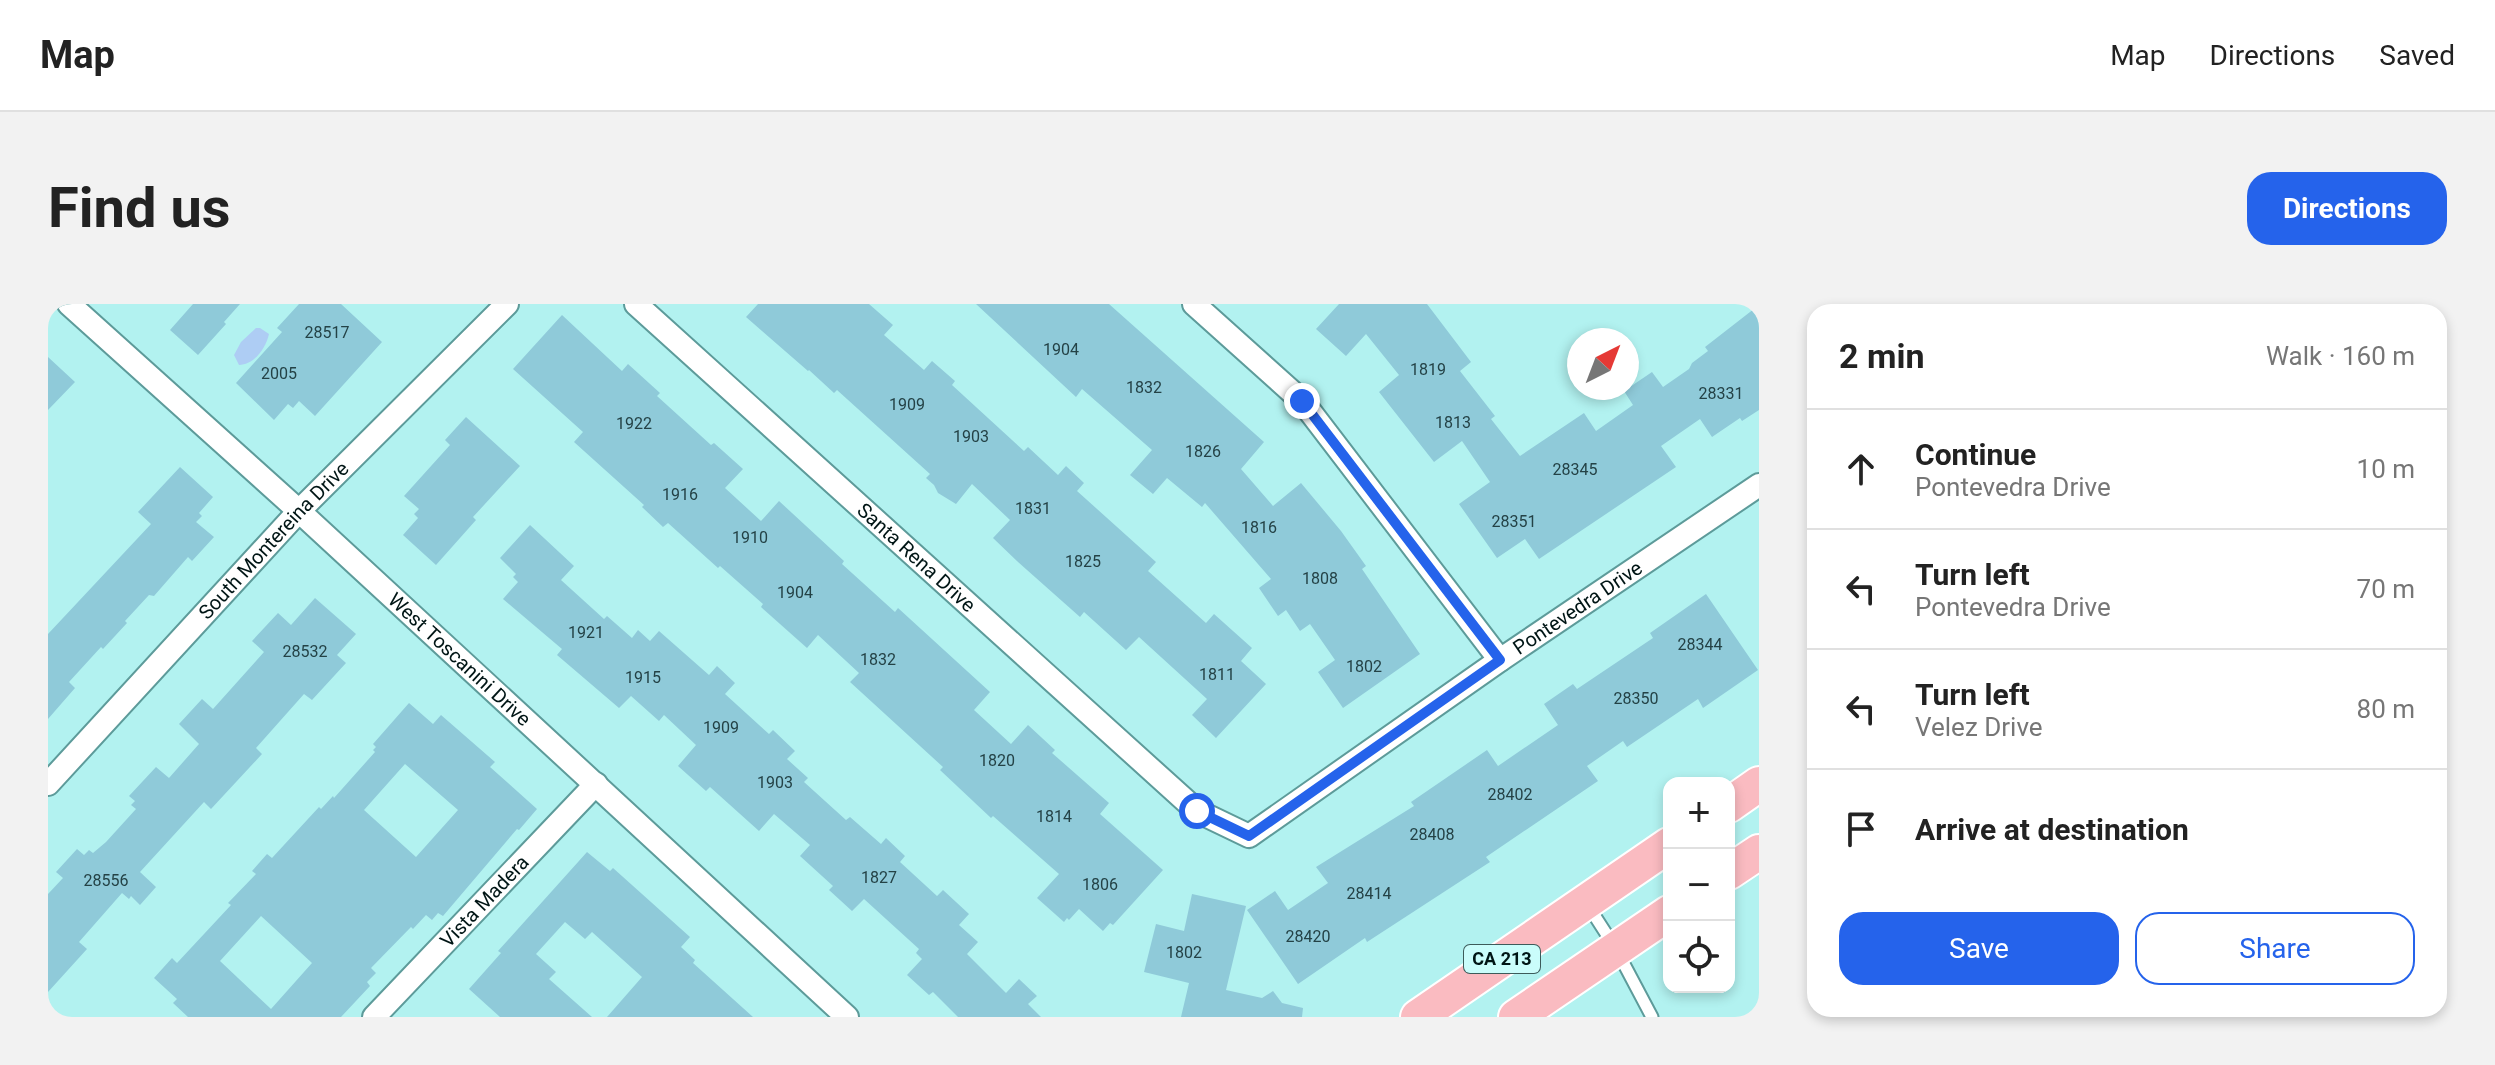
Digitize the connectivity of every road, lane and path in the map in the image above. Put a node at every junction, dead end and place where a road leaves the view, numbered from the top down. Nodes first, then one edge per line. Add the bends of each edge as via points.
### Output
1 (69, 304) edge
2 (507, 304) edge
3 (636, 304) edge
4 (1194, 304) edge
5 (1759, 485) edge
6 (299, 511) junction
7 (1500, 660) junction
8 (48, 784) edge
9 (596, 784) junction
10 (1759, 784) edge
11 (1735, 801) edge
12 (1197, 811) joint
13 (1663, 849) edge
14 (1759, 852) edge
15 (1735, 868) edge
16 (1585, 902) junction
17 (1663, 917) edge
18 (1616, 949) junction
19 (374, 1017) edge
20 (847, 1017) edge
21 (1418, 1017) edge
22 (1516, 1017) edge
23 (1652, 1017) edge

1 - 6 street, West Toscanini Drive
2 - 6 street, South Montereina Drive
3 - 12 street, Santa Rena Drive
4 - 7 street via 1302,401
5 - 7 street, Pontevedra Drive
6 - 8 street, South Montereina Drive
6 - 9 street, West Toscanini Drive
7 - 12 street, Pontevedra Drive via 1249,836
9 - 19 street, Vista Madera
9 - 20 street, West Toscanini Drive
10 - 11 main road
13 - 16 main road, CA 213
14 - 15 main road
16 - 18 lane
16 - 21 main road, CA 213
17 - 18 main road, CA 213
18 - 22 main road, CA 213
18 - 23 lane

